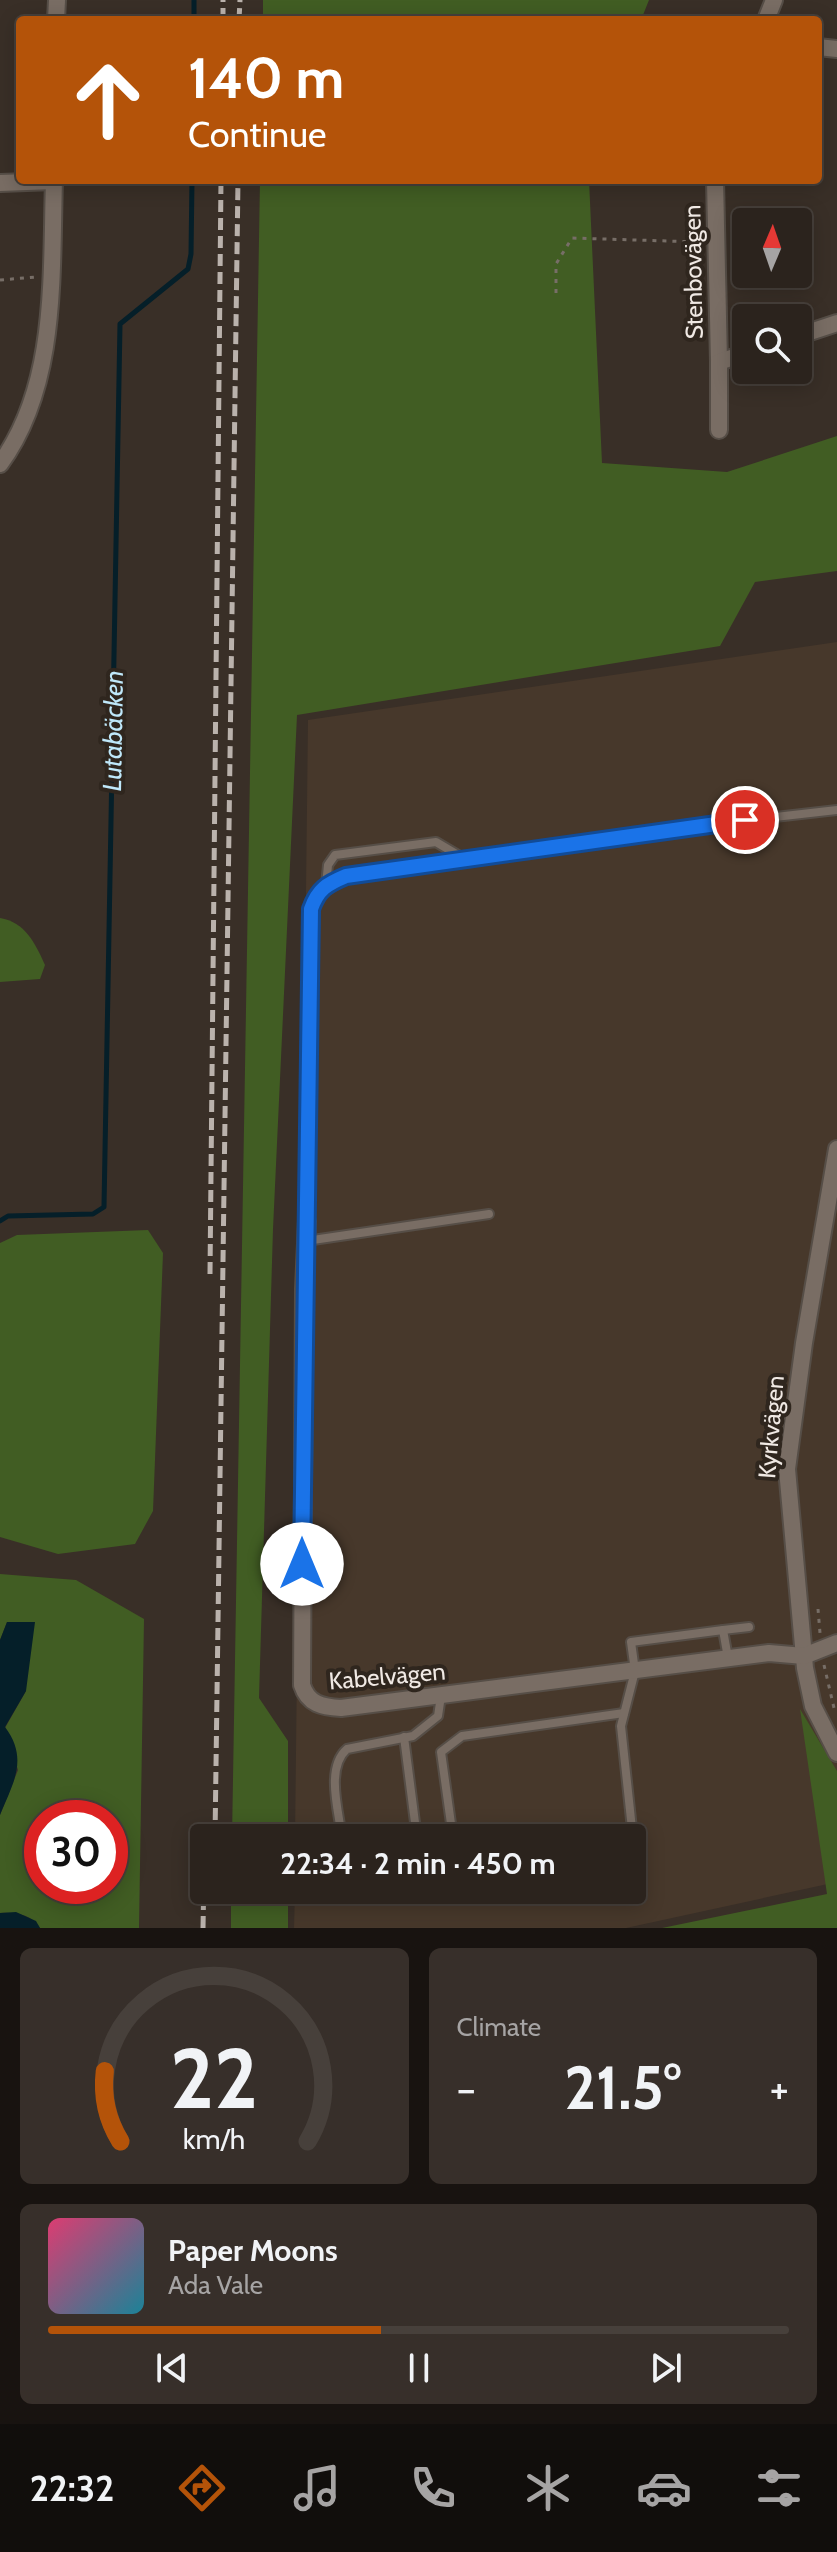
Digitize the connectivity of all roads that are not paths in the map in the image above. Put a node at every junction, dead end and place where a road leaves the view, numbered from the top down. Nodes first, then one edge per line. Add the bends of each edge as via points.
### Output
1 (54, 184) edge
2 (715, 184) edge
3 (837, 323) edge
4 (812, 331) edge
5 (732, 358) edge
6 (719, 362) junction
7 (719, 430) dead end
8 (0, 464) edge
9 (837, 810) edge
10 (464, 859) junction
11 (326, 885) junction
12 (837, 1149) edge
13 (833, 1196) edge
14 (489, 1214) dead end
15 (307, 1221) joint
16 (306, 1241) junction
17 (749, 1627) dead end
18 (723, 1630) junction
19 (830, 1646) edge
20 (804, 1656) junction
21 (728, 1658) junction
22 (635, 1671) junction
23 (441, 1696) junction
24 (624, 1713) junction
25 (404, 1737) junction
26 (837, 1753) edge
27 (340, 1824) edge
28 (415, 1824) edge
29 (451, 1824) edge
30 (631, 1824) edge

1 - 8 street via 45,347 30,411
2 - 6 street, Stenbovägen
3 - 4 street
5 - 6 street
6 - 7 street, Stenbovägen
9 - 10 lane
10 - 11 lane via 346,876
10 - 11 lane via 436,842 335,855
11 - 15 lane via 311,909
12 - 13 street, Kyrkvägen
13 - 20 street, Kyrkvägen via 804,1343 787,1469
14 - 16 lane
15 - 16 street, Kabelvägen
16 - 23 street, Kabelvägen via 302,1685 310,1699 325,1707
17 - 18 lane
18 - 21 lane
18 - 22 lane via 631,1642
19 - 20 street
20 - 21 street, Kabelvägen
20 - 26 street, Kyrkvägen via 813,1706
21 - 22 street, Kabelvägen
22 - 23 street, Kabelvägen
22 - 24 lane
23 - 25 lane via 438,1716
24 - 29 lane via 462,1736 441,1752
24 - 30 lane
25 - 27 lane via 347,1749 339,1756 335,1778
25 - 28 lane

